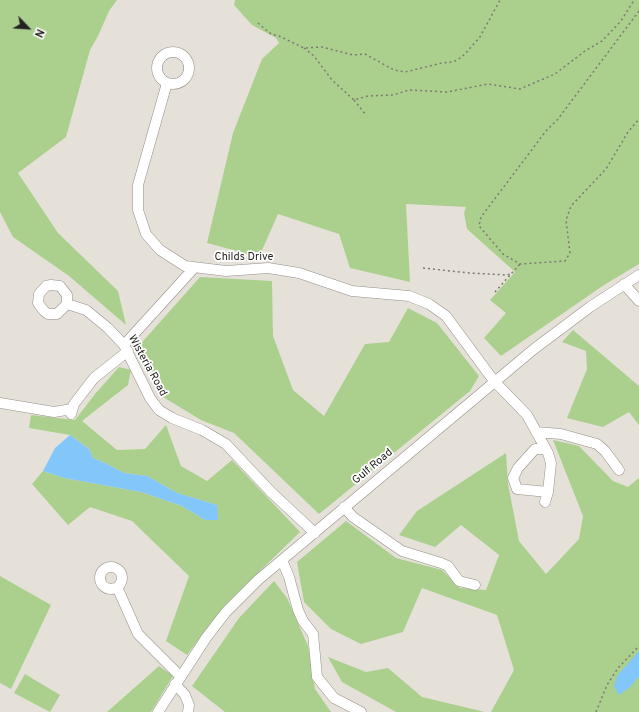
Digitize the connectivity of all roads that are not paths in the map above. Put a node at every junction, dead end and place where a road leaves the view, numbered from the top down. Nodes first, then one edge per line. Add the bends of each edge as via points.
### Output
1 (167, 83) dead end
2 (194, 268) junction
3 (639, 275) edge
4 (624, 284) junction
5 (639, 301) edge
6 (67, 304) dead end
7 (126, 348) junction
8 (494, 381) junction
9 (0, 403) edge
10 (538, 434) junction
11 (535, 449) junction
12 (546, 449) junction
13 (619, 470) dead end
14 (548, 492) junction
15 (545, 502) dead end
16 (344, 507) junction
17 (315, 533) junction
18 (282, 560) junction
19 (474, 585) dead end
20 (117, 587) dead end
21 (178, 680) junction
22 (158, 712) edge
23 (188, 712) edge
24 (361, 712) edge

1 - 2 street, Childs Drive via 138,185 138,210 146,234 160,250 185,266
2 - 7 street
2 - 8 street, Childs Drive via 226,271 268,268 299,273 352,291 409,296 429,304 446,316
3 - 4 street, Gulf Road
4 - 5 street
4 - 8 street, Gulf Road via 561,328
6 - 7 street, Wisteria Road via 86,310 108,328
7 - 9 street via 94,378 71,412 54,412
7 - 17 street, Wisteria Road via 150,398 159,410 226,444 271,492
8 - 10 street, Childs Drive via 527,415
8 - 16 street, Gulf Road
10 - 11 street
10 - 12 street, Childs Drive
10 - 13 street via 561,434 597,444
11 - 12 street
11 - 14 street via 518,468 513,478 514,483 517,489
12 - 14 street, Childs Drive via 550,463
14 - 15 street, Childs Drive
16 - 17 street, Gulf Road
16 - 19 street via 353,518 402,551 448,566 459,581
17 - 18 street, Gulf Road
18 - 21 street, Gulf Road via 226,612
18 - 24 street via 298,610 313,634 317,677 334,698
20 - 21 street via 138,634
21 - 22 street, Gulf Road
21 - 23 street via 189,705

